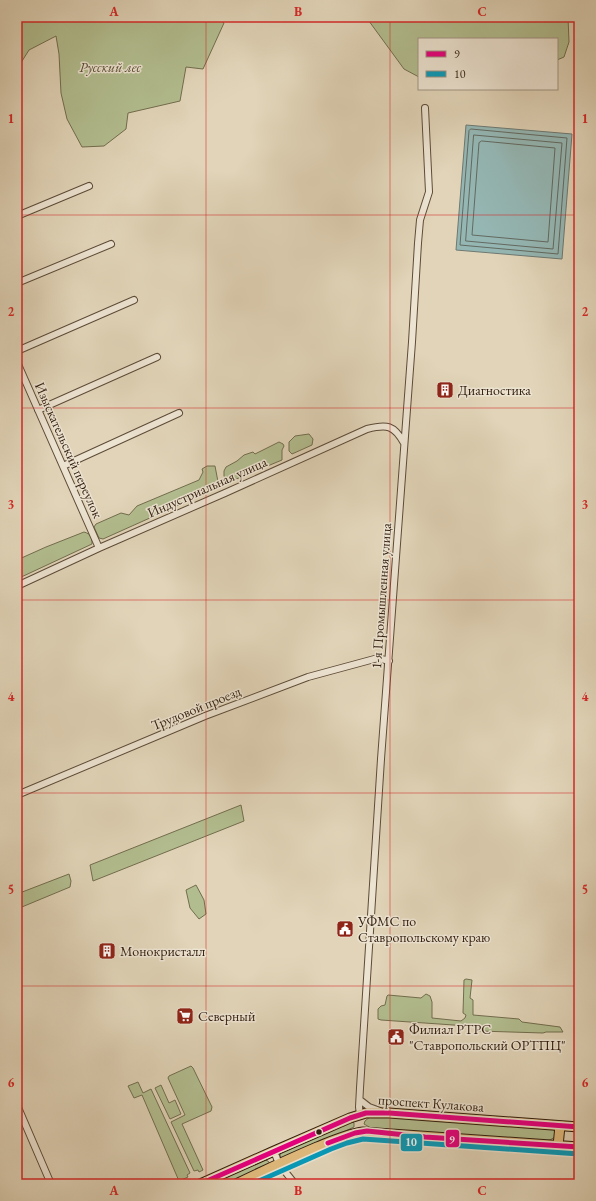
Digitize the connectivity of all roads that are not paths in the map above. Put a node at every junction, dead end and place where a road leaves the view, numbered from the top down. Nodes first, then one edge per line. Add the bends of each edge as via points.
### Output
1 (425, 108) dead end
2 (89, 186) dead end
3 (17, 216) edge
4 (111, 244) dead end
5 (17, 283) edge
6 (134, 300) dead end
7 (17, 351) edge
8 (157, 357) dead end
9 (17, 362) edge
10 (38, 410) junction
11 (179, 413) dead end
12 (404, 443) junction
13 (63, 466) junction
14 (99, 548) junction
15 (17, 586) edge
16 (389, 661) junction
17 (17, 795) edge
18 (360, 1088) junction
19 (17, 1105) edge
20 (360, 1107) junction
21 (369, 1107) junction
22 (389, 1113) junction
23 (560, 1126) junction
24 (579, 1127) edge
25 (362, 1132) junction
26 (558, 1146) junction
27 (579, 1148) edge
28 (274, 1151) junction
29 (279, 1164) junction
30 (51, 1184) edge
31 (200, 1184) edge
32 (236, 1184) edge
33 (295, 1184) edge

1 - 12 street, 1-я Промышленная улица via 429,192 420,220
2 - 3 street
4 - 5 street
6 - 7 street
8 - 10 street
9 - 10 street, Изыскательский переулок
10 - 13 street, Изыскательский переулок
11 - 13 street
12 - 14 street, Индустриальная улица via 398,433 390,428 380,426 367,429
12 - 16 street, 1-я Промышленная улица
13 - 14 street, Изыскательский переулок
14 - 15 street, Индустриальная улица
16 - 17 street, Трудовой проезд via 378,658 308,677 205,716
16 - 18 street, 1-я Промышленная улица
18 - 20 street, 1-я Промышленная улица
18 - 21 street
19 - 30 street
20 - 21 street
20 - 22 main road, проспект Кулакова
20 - 25 main road
20 - 28 main road, проспект Кулакова via 350,1118
21 - 22 street
22 - 23 main road, проспект Кулакова
23 - 24 main road, проспект Кулакова
23 - 26 main road
25 - 26 main road
25 - 29 main road via 341,1137
26 - 27 main road
28 - 29 street
28 - 31 main road, проспект Кулакова
29 - 32 main road
29 - 33 street

